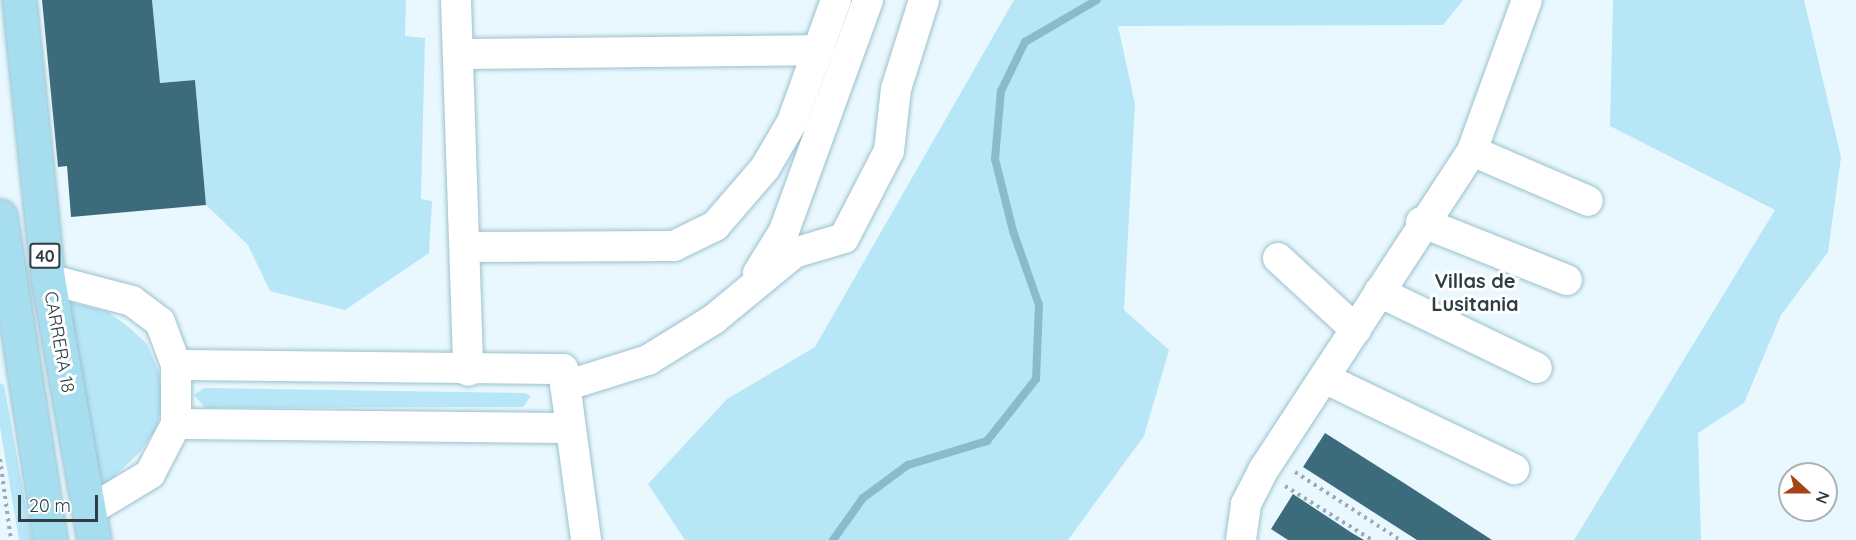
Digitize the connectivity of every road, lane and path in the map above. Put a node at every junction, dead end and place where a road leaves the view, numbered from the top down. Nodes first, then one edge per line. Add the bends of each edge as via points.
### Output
1 (18, 0) edge
2 (456, 0) edge
3 (836, 0) edge
4 (868, 0) edge
5 (924, 0) edge
6 (1527, 0) edge
7 (819, 50) junction
8 (458, 54) junction
9 (1472, 151) junction
10 (1588, 201) dead end
11 (0, 216) edge
12 (1421, 222) junction
13 (467, 247) junction
14 (1278, 258) dead end
15 (48, 279) junction
16 (1567, 280) dead end
17 (752, 283) junction
18 (1379, 292) junction
19 (1356, 330) junction
20 (176, 365) junction
21 (1537, 368) dead end
22 (468, 371) junction
23 (1324, 378) junction
24 (565, 386) junction
25 (176, 424) junction
26 (568, 428) junction
27 (0, 459) edge
28 (1288, 468) dead end
29 (1514, 470) dead end
30 (1279, 483) dead end
31 (92, 525) edge
32 (11, 540) edge
33 (50, 540) edge
34 (586, 540) edge
35 (1242, 540) edge
36 (1372, 540) edge
37 (1400, 540) edge

1 - 15 main road, CARRERA 18 / 40
2 - 8 street
3 - 7 street
4 - 17 street via 784,231
5 - 17 street via 896,89 889,151 844,238 794,253
6 - 9 street
7 - 8 street
7 - 13 street via 792,123 765,168 715,226 693,240 674,246
8 - 13 street via 461,220
9 - 10 street
9 - 12 street
11 - 33 main road, 40
12 - 16 street
12 - 18 street
13 - 22 street
14 - 19 street
15 - 20 street via 132,301 160,322
15 - 31 main road, CARRERA 18 / 40
17 - 24 street via 714,319 648,360
18 - 19 street
18 - 21 street
19 - 23 street
20 - 22 street
20 - 25 street
22 - 24 street via 563,369
23 - 29 street
23 - 35 street via 1253,490
24 - 26 street
25 - 26 street
25 - 31 street via 150,474
26 - 34 street
27 - 32 path
28 - 37 path
30 - 36 path

